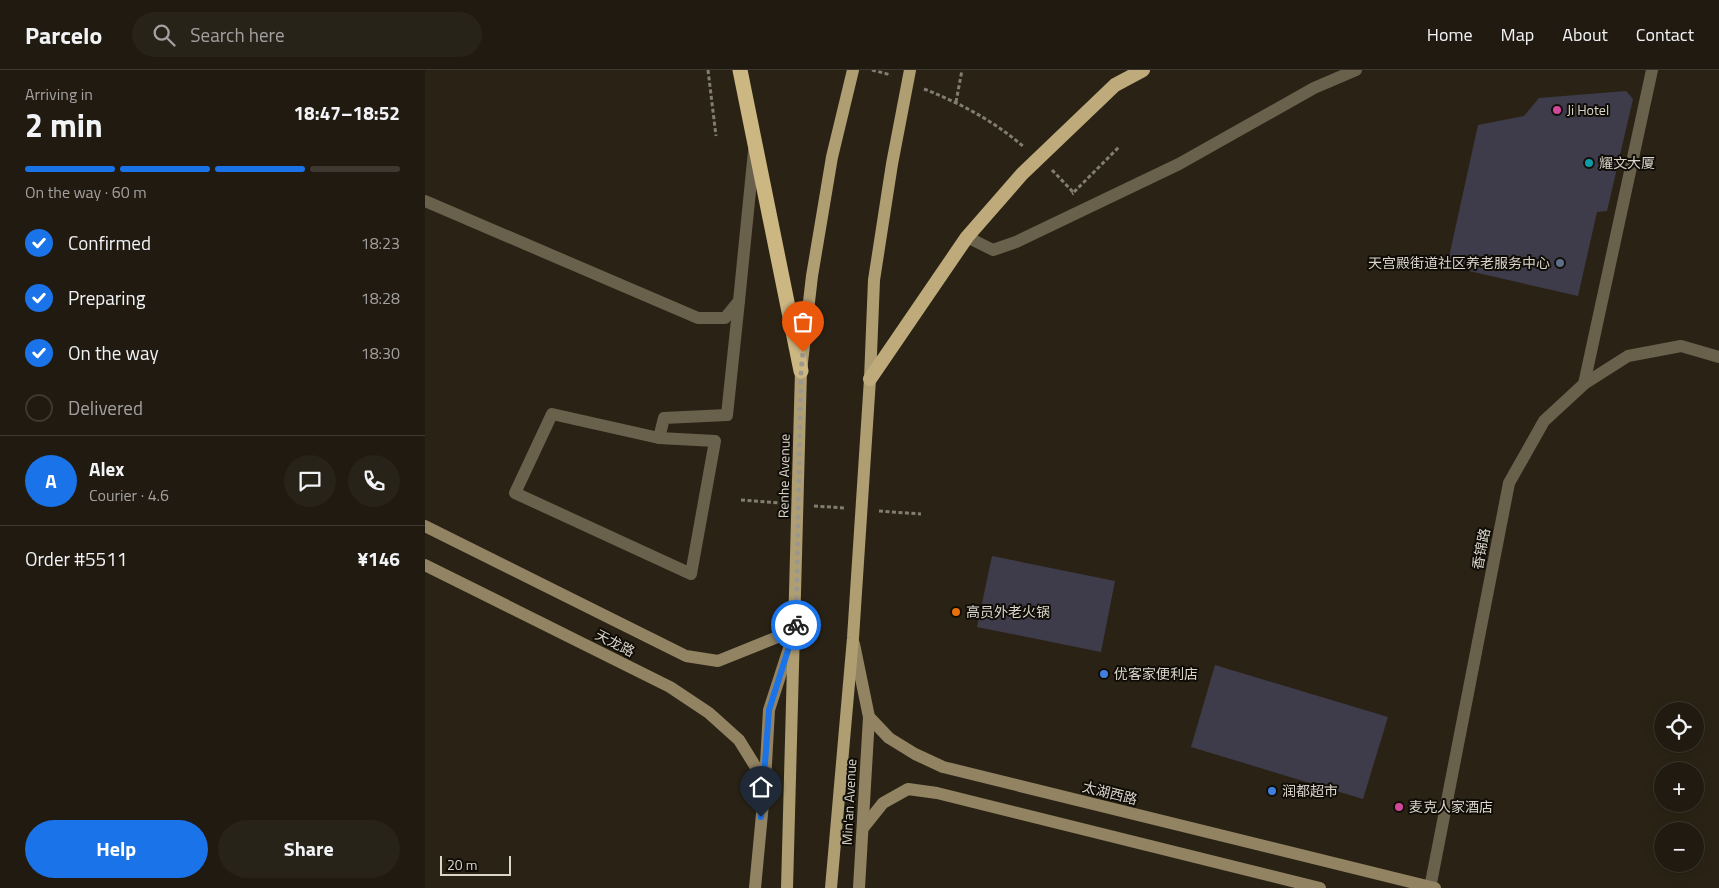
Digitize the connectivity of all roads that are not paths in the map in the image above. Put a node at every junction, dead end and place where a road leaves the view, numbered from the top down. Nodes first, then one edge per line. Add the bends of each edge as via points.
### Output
1 (740, 70) edge
2 (853, 70) edge
3 (910, 70) edge
4 (1132, 70) edge
5 (1143, 70) edge
6 (1357, 70) edge
7 (1652, 70) edge
8 (1115, 85) junction
9 (755, 139) junction
10 (425, 201) edge
11 (967, 237) junction
12 (739, 301) junction
13 (1719, 357) edge
14 (801, 372) junction
15 (870, 379) junction
16 (1584, 384) junction
17 (659, 438) junction
18 (425, 526) edge
19 (425, 565) edge
20 (795, 630) junction
21 (853, 638) junction
22 (869, 717) junction
23 (765, 782) junction
24 (863, 828) junction
25 (755, 888) edge
26 (787, 888) edge
27 (831, 888) edge
28 (859, 888) edge
29 (1320, 888) edge
30 (1432, 888) edge

1 - 9 highway
2 - 14 main road, Renhe Avenue via 830,166
3 - 15 main road via 874,280
4 - 8 highway
5 - 8 highway
6 - 11 street via 1314,88 1179,164 1016,242 993,250
7 - 16 street
8 - 11 highway via 1022,174
9 - 12 street
9 - 14 highway
10 - 12 street via 698,318 725,318
11 - 15 highway
12 - 17 street via 727,415 665,418
13 - 16 street, 香锦路 via 1681,346 1628,356
14 - 20 main road, Renhe Avenue
15 - 21 main road
16 - 30 street, 香锦路 via 1544,420 1509,483
17 - 17 street via 552,414 515,493 691,574 715,441
18 - 20 main road, 天龙路 via 686,656 718,661
19 - 23 main road, 天龙路 via 693,702 739,740
20 - 23 main road via 769,710
20 - 26 main road, Renhe Avenue
21 - 22 main road
21 - 27 main road
22 - 24 main road, Min'an Avenue
22 - 30 main road, 太湖西路 via 889,738 943,767
23 - 25 main road
24 - 28 main road, Min'an Avenue
24 - 29 main road via 883,803 908,789 937,793

